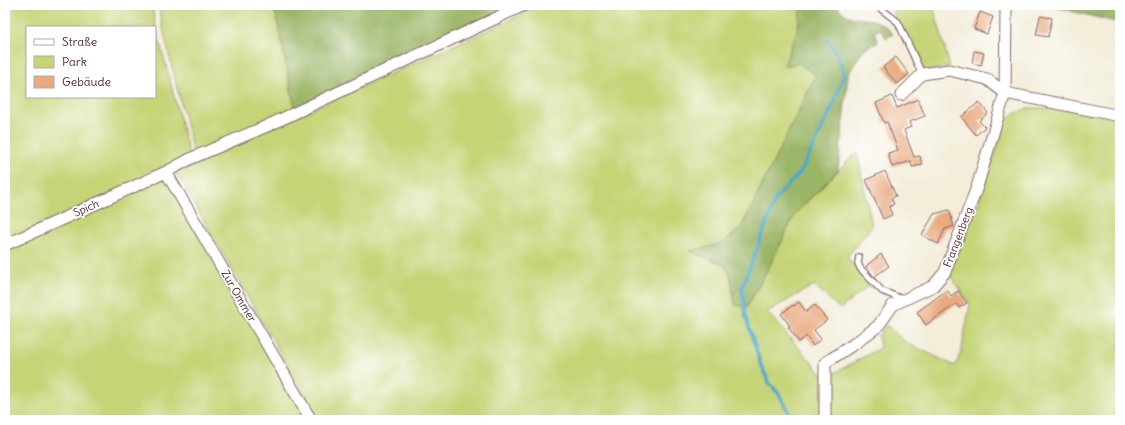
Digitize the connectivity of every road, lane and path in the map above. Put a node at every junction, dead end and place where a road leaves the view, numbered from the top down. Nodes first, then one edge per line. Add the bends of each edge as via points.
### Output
1 (524, 5) edge
2 (876, 5) edge
3 (1008, 5) edge
4 (922, 74) junction
5 (1005, 93) junction
6 (901, 95) dead end
7 (1120, 116) edge
8 (166, 172) junction
9 (5, 245) edge
10 (859, 257) dead end
11 (904, 300) junction
12 (311, 420) edge
13 (825, 420) edge

1 - 8 street, Spich
2 - 4 lane via 898,22
3 - 5 street, Frangenberg
4 - 5 street via 949,70 986,79
4 - 6 street
5 - 7 street
5 - 11 street, Frangenberg via 977,187 945,272 933,286
8 - 9 street, Spich
8 - 12 street, Zur Ommer
10 - 11 lane via 860,268 882,291
11 - 13 street, Frangenberg via 893,305 878,326 825,363

